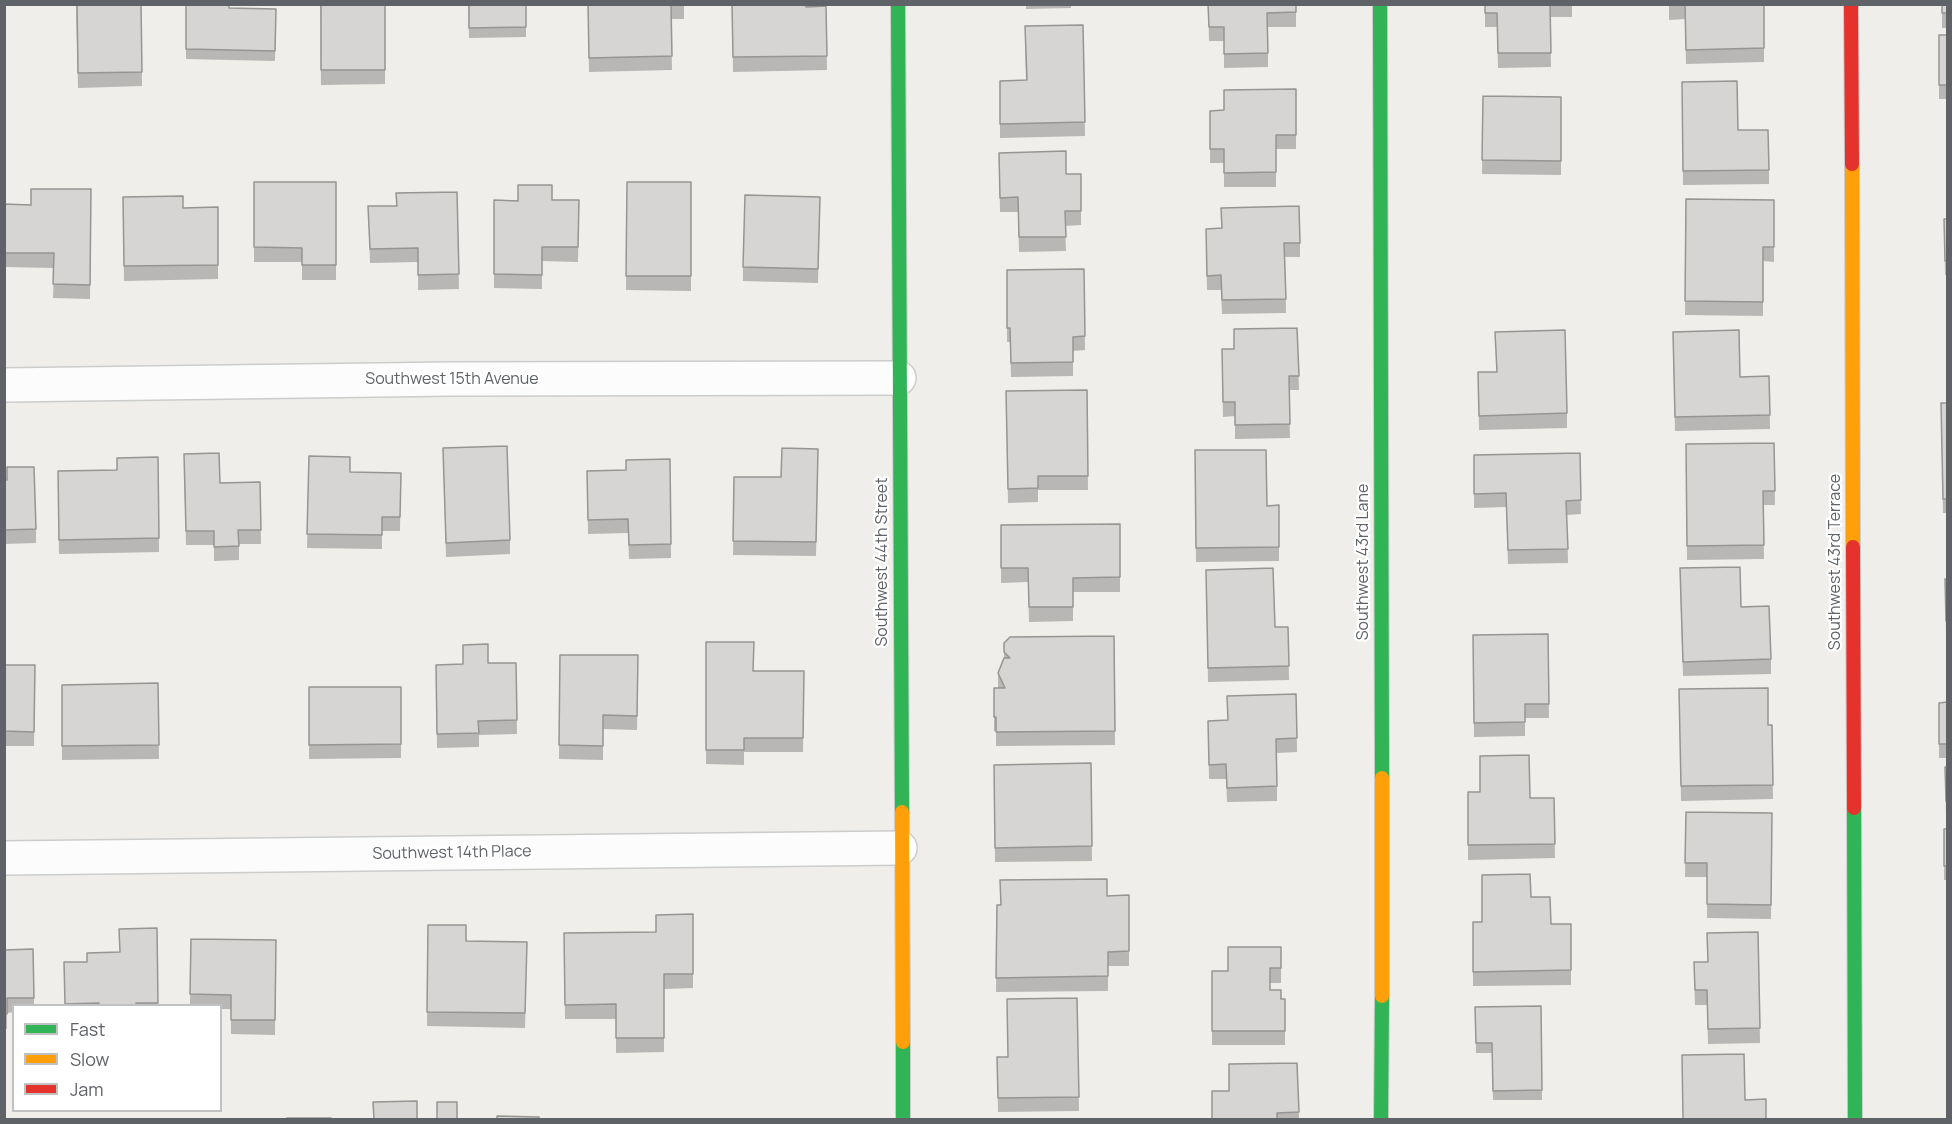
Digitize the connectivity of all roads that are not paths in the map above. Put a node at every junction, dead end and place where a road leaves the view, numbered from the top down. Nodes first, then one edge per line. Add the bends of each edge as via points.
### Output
1 (898, 4) edge
2 (1380, 4) edge
3 (1851, 4) edge
4 (899, 378) junction
5 (4, 385) edge
6 (900, 848) junction
7 (4, 858) edge
8 (903, 1119) edge
9 (1381, 1119) edge
10 (1855, 1119) edge

1 - 4 street, Southwest 44th Street
2 - 9 street, Southwest 43rd Lane
3 - 10 street, Southwest 43rd Terrace
4 - 5 street, Southwest 15th Avenue
4 - 6 street, Southwest 44th Street
6 - 7 street, Southwest 14th Place
6 - 8 street, Southwest 44th Street

